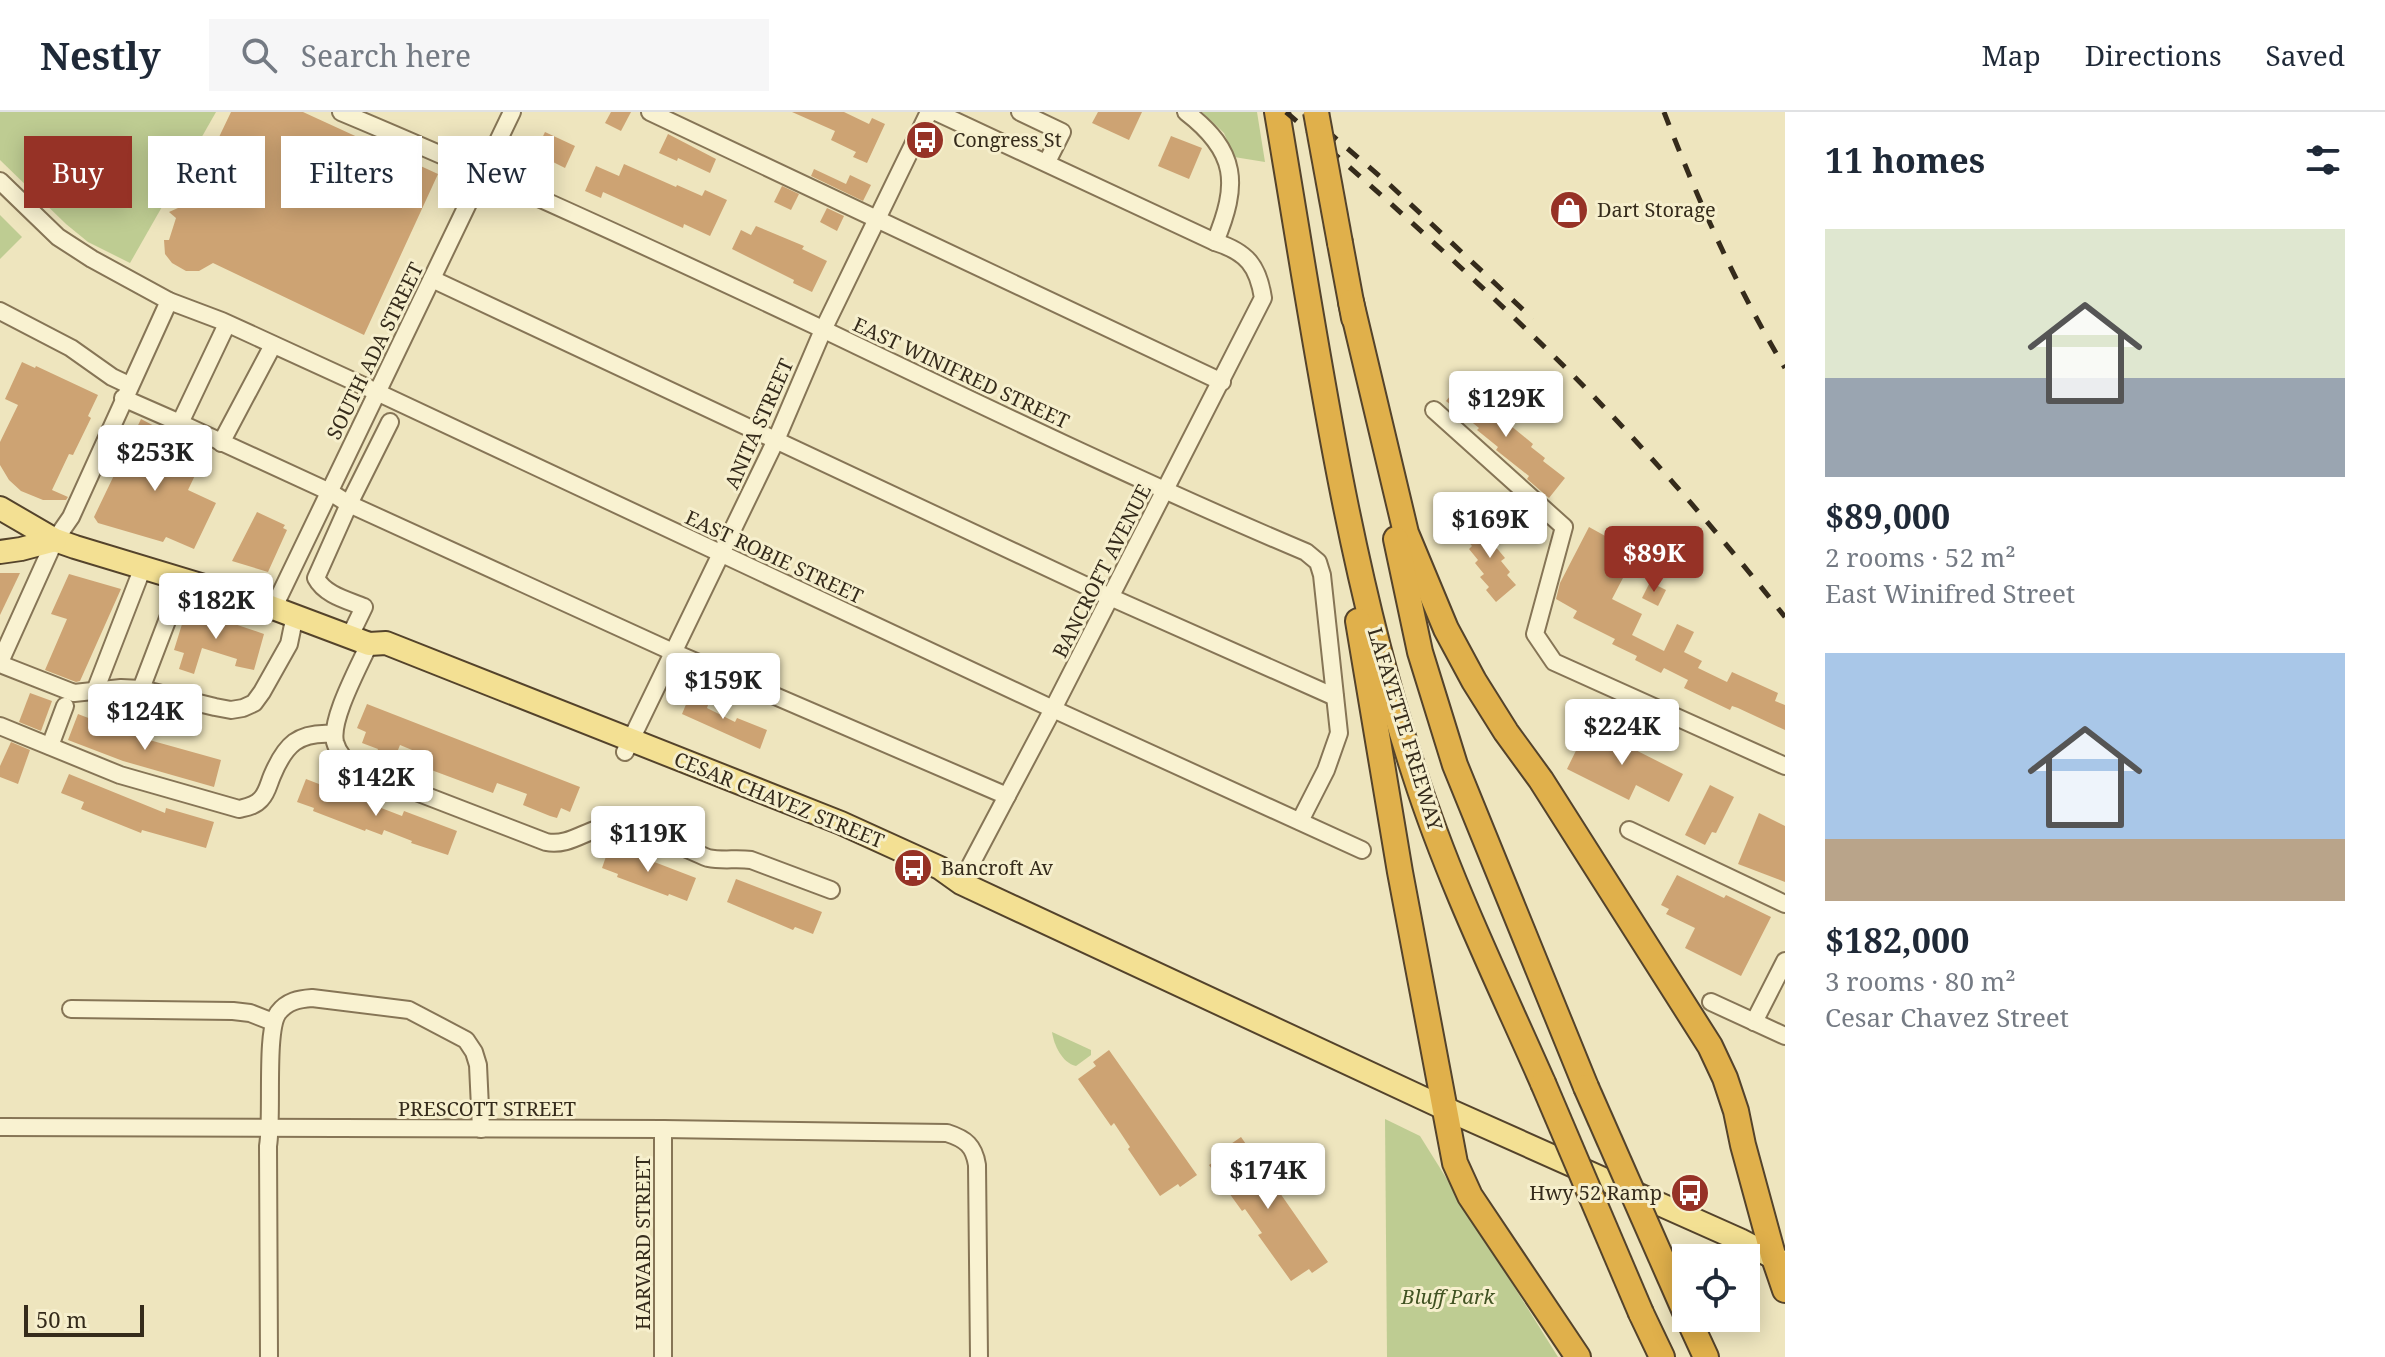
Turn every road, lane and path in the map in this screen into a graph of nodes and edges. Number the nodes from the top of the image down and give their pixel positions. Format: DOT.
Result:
graph roads {
  1 [pos="341,112"];
  2 [pos="512,112"];
  3 [pos="650,112"];
  4 [pos="1020,112"];
  5 [pos="1186,112"];
  6 [pos="1277,112"];
  7 [pos="1316,112"];
  8 [pos="938,113"];
  9 [pos="501,136"];
  10 [pos="438,153"];
  11 [pos="1047,162"];
  12 [pos="0,181"];
  13 [pos="554,205"];
  14 [pos="467,208"];
  15 [pos="878,219"];
  16 [pos="1215,242"];
  17 [pos="432,279"];
  18 [pos="169,301"];
  19 [pos="1351,302"];
  20 [pos="0,311"];
  21 [pos="227,324"];
  22 [pos="823,330"];
  23 [pos="273,345"];
  24 [pos="1222,382"];
  25 [pos="126,392"];
  26 [pos="376,392"];
  27 [pos="1434,410"];
  28 [pos="390,422"];
  29 [pos="180,423"];
  30 [pos="776,440"];
  31 [pos="221,443"];
  32 [pos="1339,479"];
  33 [pos="330,492"];
  34 [pos="1165,492"];
  35 [pos="349,504"];
  36 [pos="0,508"];
  37 [pos="55,540"];
  38 [pos="0,552"];
  39 [pos="722,555"];
  40 [pos="143,567"];
  41 [pos="293,569"];
  42 [pos="316,578"];
  43 [pos="183,579"];
  44 [pos="1110,597"];
  45 [pos="285,611"];
  46 [pos="359,641"];
  47 [pos="673,652"];
  48 [pos="0,663"];
  49 [pos="141,689"];
  50 [pos="95,691"];
  51 [pos="1335,697"];
  52 [pos="65,706"];
  53 [pos="1053,709"];
  54 [pos="0,726"];
  55 [pos="334,734"];
  56 [pos="50,746"];
  57 [pos="628,746"];
  58 [pos="1785,766"];
  59 [pos="1007,796"];
  60 [pos="1300,821"];
  61 [pos="1629,830"];
  62 [pos="1362,850"];
  63 [pos="961,883"];
  64 [pos="831,890"];
  65 [pos="1785,904"];
  66 [pos="1785,961"];
  67 [pos="1711,1002"];
  68 [pos="71,1009"];
  69 [pos="273,1022"];
  70 [pos="1754,1022"];
  71 [pos="1785,1036"];
  72 [pos="1444,1108"];
  73 [pos="0,1127"];
  74 [pos="271,1127"];
  75 [pos="481,1129"];
  76 [pos="663,1129"];
  77 [pos="1779,1259"];
  78 [pos="1672,1283"];
  79 [pos="1785,1290"];
  80 [pos="1694,1332"];
  81 [pos="269,1357"];
  82 [pos="663,1357"];
  83 [pos="979,1357"];
  84 [pos="1578,1357"];
  85 [pos="1662,1357"];
  86 [pos="1706,1357"];
  1 -- 10 [label="street, EAST WINIFRED STREET"];
  2 -- 9 [label="street, SOUTH ADA STREET"];
  3 -- 15 [label="street"];
  4 -- 11 [label="street"];
  5 -- 16 [label="street"];
  6 -- 32 [label="highway, LAFAYETTE FREEWAY"];
  7 -- 19 [label="highway, LAFAYETTE FREEWAY, bridge"];
  8 -- 11 [label="street"];
  8 -- 15 [label="street, ANITA STREET"];
  11 -- 16 [label="street"];
  12 -- 18 [label="street, EAST ROBIE STREET"];
  13 -- 22 [label="street, EAST WINIFRED STREET"];
  14 -- 17 [label="street, SOUTH ADA STREET"];
  15 -- 22 [label="street, ANITA STREET"];
  15 -- 24 [label="street"];
  16 -- 24 [label="street, BANCROFT AVENUE"];
  17 -- 26 [label="street, SOUTH ADA STREET"];
  17 -- 30 [label="street"];
  18 -- 21 [label="street, EAST ROBIE STREET"];
  18 -- 25 [label="street"];
  19 -- 77 [label="highway"];
  19 -- 78 [label="highway, LAFAYETTE FREEWAY, bridge"];
  20 -- 25 [label="street"];
  21 -- 23 [label="street, EAST ROBIE STREET"];
  21 -- 29 [label="street"];
  22 -- 30 [label="street, ANITA STREET"];
  22 -- 34 [label="street, EAST WINIFRED STREET"];
  23 -- 26 [label="street, EAST ROBIE STREET"];
  23 -- 31 [label="street"];
  24 -- 34 [label="street, BANCROFT AVENUE"];
  25 -- 29 [label="street"];
  25 -- 37 [label="street"];
  26 -- 33 [label="street, SOUTH ADA STREET"];
  26 -- 39 [label="street, EAST ROBIE STREET"];
  27 -- 58 [label="street"];
  28 -- 35 [label="street"];
  29 -- 31 [label="street"];
  30 -- 39 [label="street, ANITA STREET"];
  30 -- 44 [label="street"];
  31 -- 33 [label="street"];
  32 -- 72 [label="highway"];
  32 -- 85 [label="highway, LAFAYETTE FREEWAY, bridge"];
  33 -- 35 [label="street"];
  33 -- 41 [label="street, SOUTH ADA STREET"];
  34 -- 44 [label="street, BANCROFT AVENUE"];
  34 -- 51 [label="street, EAST WINIFRED STREET"];
  35 -- 42 [label="street"];
  35 -- 47 [label="street"];
  36 -- 37 [label="main road, CESAR CHAVEZ STREET"];
  37 -- 38 [label="main road"];
  37 -- 40 [label="main road, CESAR CHAVEZ STREET"];
  37 -- 48 [label="street"];
  39 -- 47 [label="street, ANITA STREET"];
  39 -- 53 [label="street, EAST ROBIE STREET"];
  40 -- 43 [label="main road, CESAR CHAVEZ STREET"];
  40 -- 50 [label="street"];
  41 -- 42 [label="street"];
  41 -- 45 [label="street, SOUTH ADA STREET"];
  42 -- 46 [label="street"];
  43 -- 45 [label="main road, CESAR CHAVEZ STREET"];
  43 -- 49 [label="street"];
  44 -- 51 [label="street"];
  44 -- 53 [label="street, BANCROFT AVENUE"];
  45 -- 46 [label="main road, CESAR CHAVEZ STREET"];
  45 -- 49 [label="street, SOUTH ADA STREET"];
  46 -- 55 [label="street"];
  46 -- 57 [label="main road, CESAR CHAVEZ STREET"];
  47 -- 57 [label="street, ANITA STREET"];
  47 -- 59 [label="street"];
  48 -- 50 [label="street, SOUTH ADA STREET"];
  49 -- 50 [label="street, SOUTH ADA STREET"];
  51 -- 60 [label="street, EAST WINIFRED STREET"];
  52 -- 56 [label="street"];
  53 -- 59 [label="street, BANCROFT AVENUE"];
  53 -- 60 [label="street, EAST ROBIE STREET"];
  54 -- 56 [label="street"];
  55 -- 56 [label="street"];
  55 -- 64 [label="street"];
  57 -- 63 [label="main road, CESAR CHAVEZ STREET"];
  59 -- 63 [label="street, BANCROFT AVENUE"];
  60 -- 62 [label="street, EAST ROBIE STREET"];
  61 -- 65 [label="street"];
  63 -- 72 [label="main road, CESAR CHAVEZ STREET"];
  66 -- 70 [label="street"];
  67 -- 70 [label="street"];
  68 -- 69 [label="street"];
  69 -- 74 [label="street"];
  69 -- 75 [label="street"];
  70 -- 71 [label="street"];
  72 -- 77 [label="main road, CESAR CHAVEZ STREET"];
  72 -- 84 [label="highway"];
  73 -- 74 [label="street, PRESCOTT STREET"];
  74 -- 75 [label="street, PRESCOTT STREET"];
  74 -- 81 [label="street"];
  75 -- 76 [label="street, PRESCOTT STREET"];
  76 -- 82 [label="street, HARVARD STREET"];
  76 -- 83 [label="street, PRESCOTT STREET"];
  77 -- 79 [label="highway"];
  80 -- 86 [label="highway, LAFAYETTE FREEWAY"];
}
